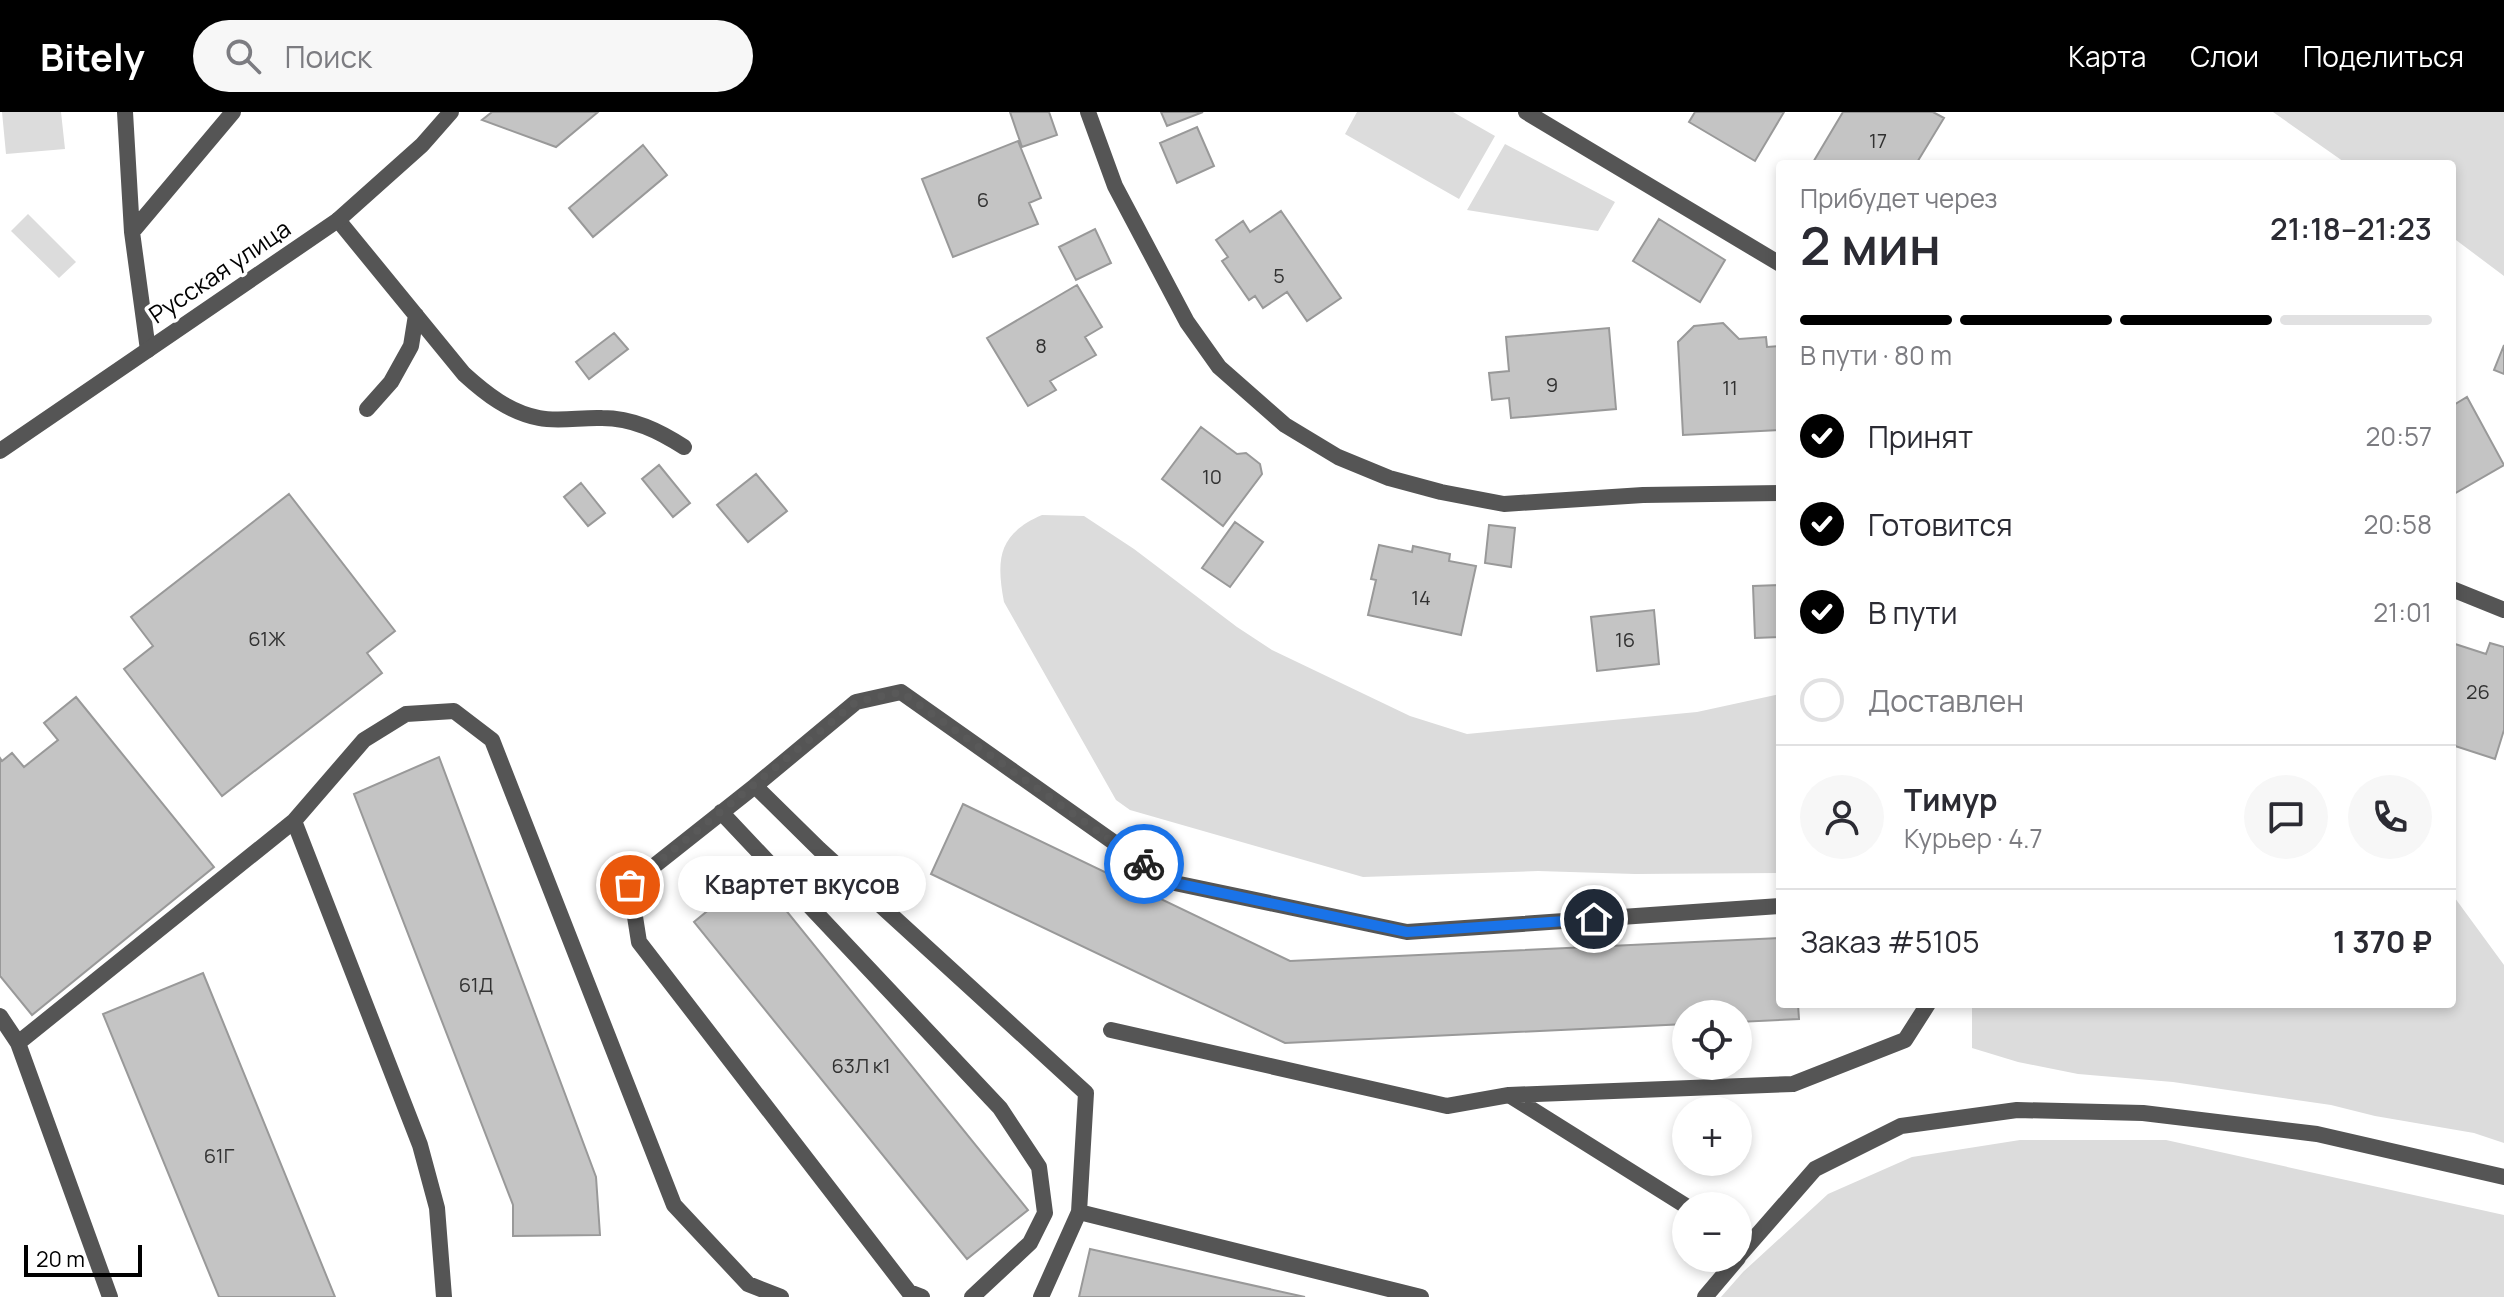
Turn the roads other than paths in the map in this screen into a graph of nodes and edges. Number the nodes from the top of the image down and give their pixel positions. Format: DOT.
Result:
graph roads {
  1 [pos="125,112"];
  2 [pos="233,112"];
  3 [pos="451,112"];
  4 [pos="1088,112"];
  5 [pos="1526,112"];
  6 [pos="338,220"];
  7 [pos="132,232"];
  8 [pos="1776,262"];
  9 [pos="416,315"];
  10 [pos="148,350"];
  11 [pos="367,409"];
  12 [pos="684,447"];
  13 [pos="0,451"];
  14 [pos="1776,493"];
  15 [pos="2456,591"];
  16 [pos="2504,610"];
  17 [pos="755,786"];
  18 [pos="721,812"];
  19 [pos="294,821"];
  20 [pos="1776,906"];
  21 [pos="1925,1008"];
  22 [pos="0,1016"];
  23 [pos="1111,1030"];
  24 [pos="18,1043"];
  25 [pos="1509,1095"];
  26 [pos="2504,1177"];
  27 [pos="1672,1197"];
  28 [pos="1079,1212"];
  29 [pos="1752,1237"];
  30 [pos="1724,1272"];
  31 [pos="912,1295"];
  32 [pos="110,1297"];
  33 [pos="444,1297"];
  34 [pos="781,1297"];
  35 [pos="972,1297"];
  36 [pos="1041,1297"];
  37 [pos="1421,1297"];
  38 [pos="1705,1297"];
  1 -- 7 [label="street"];
  2 -- 7 [label="street"];
  3 -- 6 [label="street, Русская улица"];
  4 -- 14 [label="street"];
  5 -- 8 [label="street"];
  6 -- 9 [label="street"];
  6 -- 10 [label="street, Русская улица"];
  7 -- 10 [label="street"];
  9 -- 11 [label="street"];
  9 -- 12 [label="street"];
  10 -- 13 [label="street, Русская улица"];
  15 -- 16 [label="street"];
  17 -- 18 [label="street"];
  17 -- 20 [label="street"];
  17 -- 28 [label="street"];
  18 -- 31 [label="street"];
  18 -- 35 [label="street"];
  19 -- 24 [label="street"];
  19 -- 33 [label="street"];
  19 -- 34 [label="street"];
  21 -- 25 [label="street"];
  22 -- 24 [label="street"];
  23 -- 25 [label="street"];
  24 -- 32 [label="street"];
  25 -- 27 [label="street"];
  26 -- 29 [label="street"];
  28 -- 36 [label="street"];
  28 -- 37 [label="street"];
  30 -- 38 [label="street"];
}
